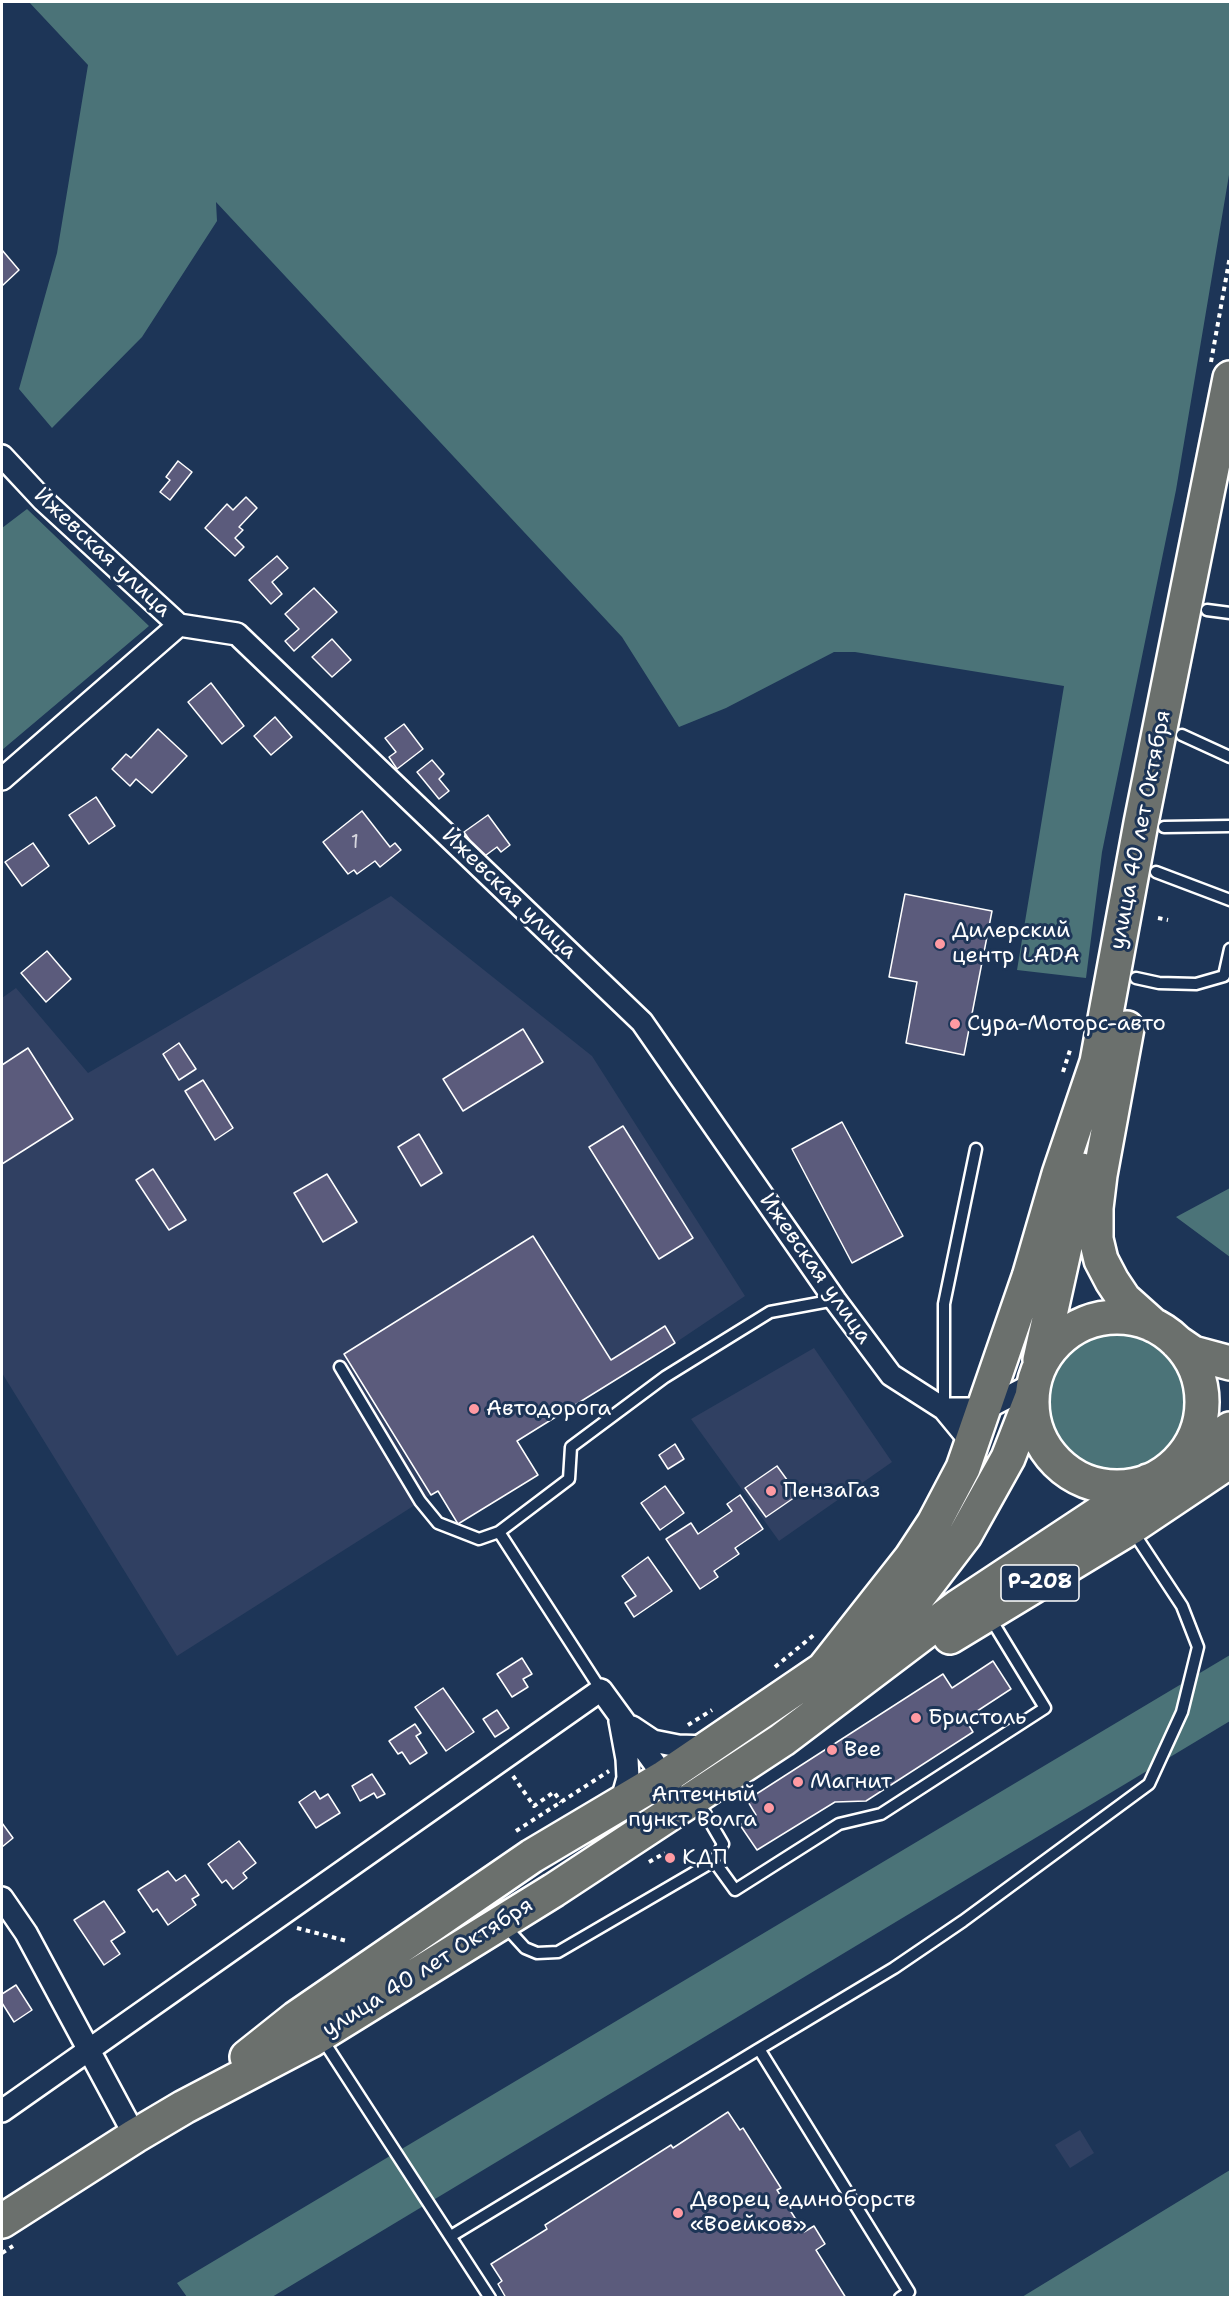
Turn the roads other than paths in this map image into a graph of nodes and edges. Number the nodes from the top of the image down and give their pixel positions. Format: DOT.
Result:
graph roads {
  1 [pos="1230,378"];
  2 [pos="2,456"];
  3 [pos="1230,495"];
  4 [pos="1219,611"];
  5 [pos="179,625"];
  6 [pos="1182,735"];
  7 [pos="1230,757"];
  8 [pos="2,779"];
  9 [pos="1230,826"];
  10 [pos="1164,827"];
  11 [pos="1156,873"];
  12 [pos="1230,900"];
  13 [pos="1230,949"];
  14 [pos="1136,978"];
  15 [pos="1097,1062"];
  16 [pos="976,1149"];
  17 [pos="835,1300"];
  18 [pos="1165,1334"];
  19 [pos="1230,1363"];
  20 [pos="340,1367"];
  21 [pos="1034,1384"];
  22 [pos="944,1409"];
  23 [pos="985,1409"];
  24 [pos="1230,1429"];
  25 [pos="972,1443"];
  26 [pos="1230,1461"];
  27 [pos="1161,1473"];
  28 [pos="1130,1528"];
  29 [pos="499,1532"];
  30 [pos="988,1614"];
  31 [pos="832,1683"];
  32 [pos="601,1690"];
  33 [pos="620,1718"];
  34 [pos="710,1748"];
  35 [pos="665,1777"];
  36 [pos="690,1800"];
  37 [pos="621,1803"];
  38 [pos="714,1860"];
  39 [pos="2,1898"];
  40 [pos="502,1922"];
  41 [pos="319,2035"];
  42 [pos="90,2049"];
  43 [pos="759,2049"];
  44 [pos="184,2107"];
  45 [pos="2,2112"];
  46 [pos="135,2136"];
  47 [pos="2,2221"];
  48 [pos="451,2236"];
  49 [pos="490,2298"];
  50 [pos="900,2298"];
  1 -- 15 [label="main road, улица 40 лет Октября"];
  2 -- 5 [label="street, Ижевская улица"];
  3 -- 4 [label="main road, улица 40 лет Октября"];
  4 -- 6 [label="main road, улица 40 лет Октября"];
  5 -- 8 [label="street"];
  5 -- 17 [label="street, Ижевская улица"];
  6 -- 7 [label="lane"];
  6 -- 10 [label="main road, улица 40 лет Октября"];
  9 -- 10 [label="lane"];
  10 -- 11 [label="main road, улица 40 лет Октября"];
  11 -- 12 [label="lane"];
  11 -- 14 [label="main road, улица 40 лет Октября"];
  13 -- 14 [label="lane"];
  14 -- 18 [label="main road, улица 40 лет Октября"];
  15 -- 21 [label="main road"];
  15 -- 23 [label="main road, улица 40 лет Октября"];
  16 -- 22 [label="lane"];
  17 -- 22 [label="street, Ижевская улица"];
  17 -- 29 [label="lane"];
  18 -- 19 [label="main road, улица 40 лет Октября"];
  18 -- 21 [label="main road, улица 40 лет Октября"];
  18 -- 27 [label="main road, улица 40 лет Октября"];
  20 -- 29 [label="lane"];
  21 -- 23 [label="street"];
  21 -- 27 [label="main road, улица 40 лет Октября"];
  21 -- 31 [label="main road, улица 40 лет Октября"];
  22 -- 23 [label="street"];
  22 -- 25 [label="street, Ижевская улица"];
  23 -- 25 [label="main road, улица 40 лет Октября"];
  24 -- 27 [label="main road, улица 40 лет Октября"];
  25 -- 31 [label="main road, улица 40 лет Октября"];
  26 -- 28 [label="main road, улица 40 лет Октября / Р-208"];
  27 -- 31 [label="main road, улица 40 лет Октября"];
  28 -- 30 [label="main road, улица 40 лет Октября / Р-208"];
  28 -- 43 [label="lane"];
  29 -- 32 [label="lane"];
  30 -- 31 [label="main road, улица 40 лет Октября / Р-208"];
  30 -- 38 [label="lane"];
  31 -- 34 [label="main road, улица 40 лет Октября"];
  31 -- 36 [label="main road, улица 40 лет Октября"];
  32 -- 33 [label="street"];
  32 -- 42 [label="street"];
  33 -- 34 [label="street"];
  33 -- 35 [label="street"];
  33 -- 37 [label="street"];
  34 -- 35 [label="main road, улица 40 лет Октября"];
  35 -- 36 [label="street"];
  35 -- 37 [label="main road, улица 40 лет Октября"];
  36 -- 38 [label="lane"];
  36 -- 40 [label="main road, улица 40 лет Октября"];
  37 -- 44 [label="main road, улица 40 лет Октября"];
  38 -- 40 [label="lane"];
  39 -- 42 [label="street"];
  40 -- 41 [label="main road, улица 40 лет Октября"];
  41 -- 44 [label="main road, улица 40 лет Октября"];
  41 -- 48 [label="lane"];
  42 -- 45 [label="street"];
  42 -- 46 [label="street"];
  43 -- 48 [label="lane"];
  43 -- 50 [label="lane"];
  44 -- 46 [label="main road, улица 40 лет Октября"];
  46 -- 47 [label="main road, улица 40 лет Октября"];
  48 -- 49 [label="lane"];
}
